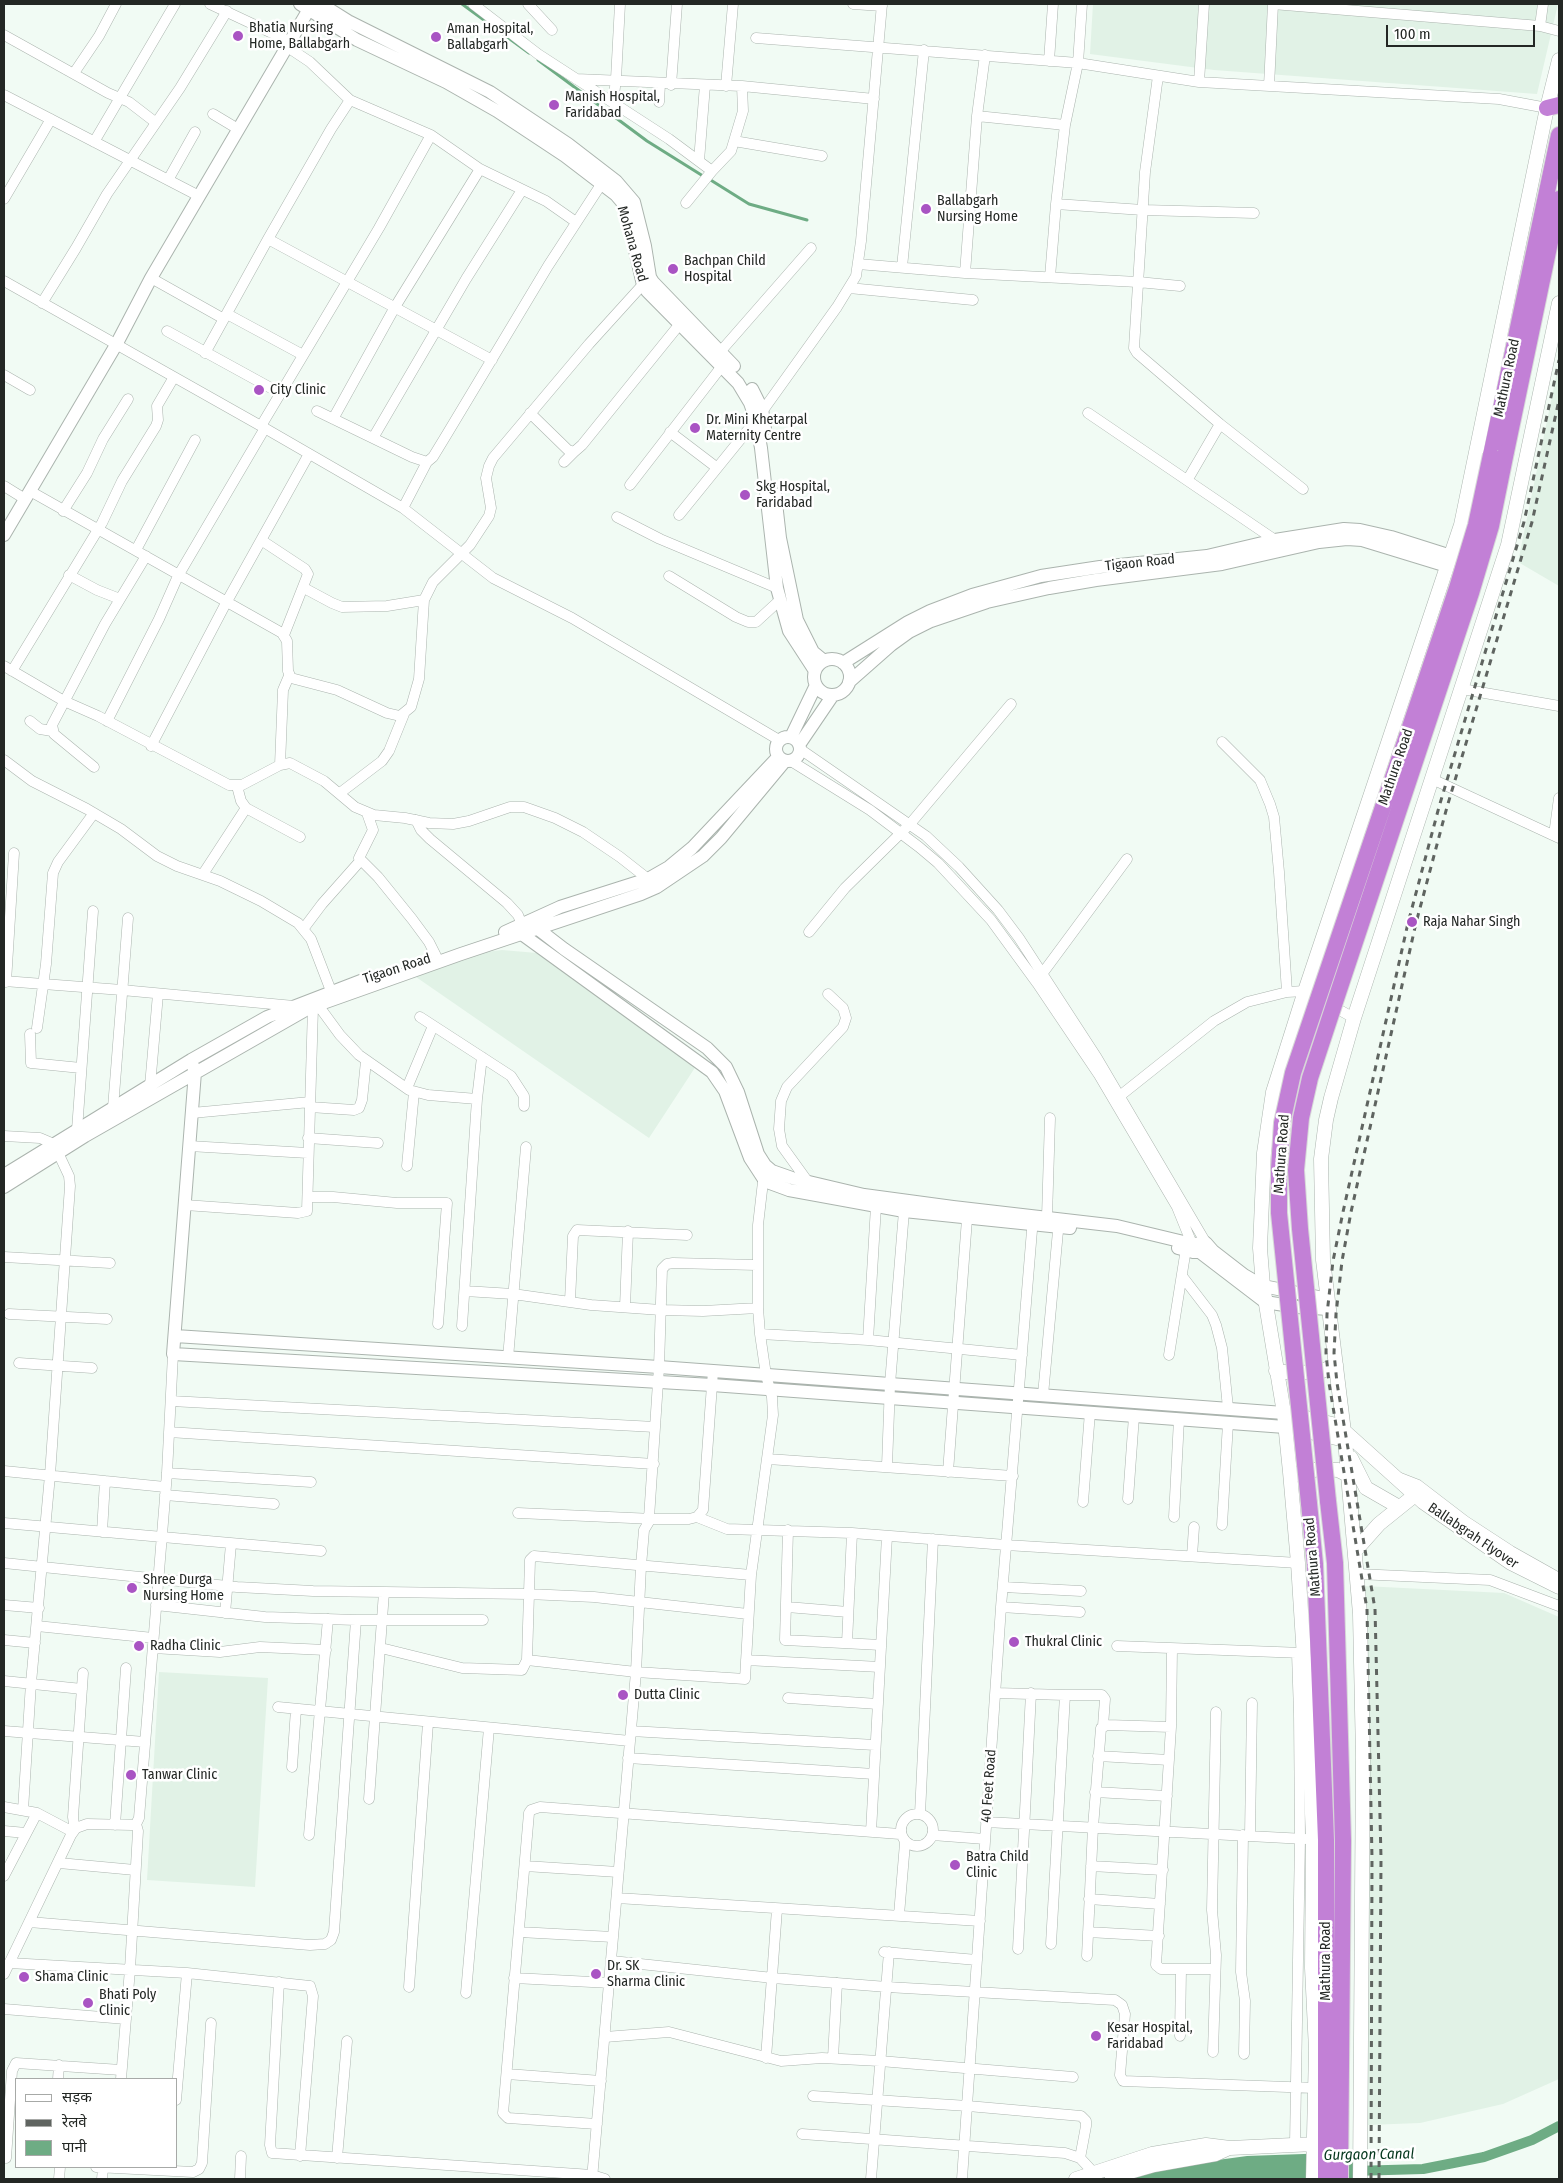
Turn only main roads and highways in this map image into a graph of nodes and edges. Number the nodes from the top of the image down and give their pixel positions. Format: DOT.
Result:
graph roads {
  1 [pos="1559,60"];
  2 [pos="1553,106"];
  3 [pos="1559,135"];
  4 [pos="1559,199"];
  5 [pos="1559,303"];
  6 [pos="1498,454"];
  7 [pos="1336,1365"];
  8 [pos="1276,1371"];
  9 [pos="1284,1420"];
  10 [pos="1348,1437"];
  11 [pos="1348,1474"];
  12 [pos="1291,1479"];
  13 [pos="1419,1498"];
  14 [pos="1398,1507"];
  15 [pos="1355,1551"];
  16 [pos="1559,1587"];
  17 [pos="1323,2148"];
  18 [pos="1099,2176"];
  19 [pos="1076,2179"];
  20 [pos="1313,2179"];
  21 [pos="1326,2179"];
  22 [pos="1340,2179"];
  23 [pos="1360,2179"];
  1 -- 2 [label="main road"];
  2 -- 8 [label="main road"];
  3 -- 6 [label="highway, Mathura Road"];
  4 -- 6 [label="highway, Mathura Road"];
  5 -- 7 [label="main road"];
  6 -- 17 [label="highway, Mathura Road, bridge"];
  6 -- 17 [label="highway, Mathura Road, bridge"];
  7 -- 8 [label="main road"];
  7 -- 10 [label="main road"];
  8 -- 9 [label="main road"];
  9 -- 10 [label="main road"];
  9 -- 12 [label="main road"];
  10 -- 11 [label="main road"];
  10 -- 13 [label="main road, Ballabgrah Flyover"];
  10 -- 14 [label="main road"];
  11 -- 12 [label="main road"];
  11 -- 15 [label="main road"];
  12 -- 17 [label="main road"];
  13 -- 14 [label="main road"];
  13 -- 16 [label="main road, Ballabgrah Flyover"];
  14 -- 15 [label="main road"];
  15 -- 23 [label="main road"];
  17 -- 18 [label="main road"];
  17 -- 20 [label="main road"];
  17 -- 21 [label="highway, Mathura Road"];
  17 -- 22 [label="highway, Mathura Road"];
  18 -- 19 [label="main road"];
}
